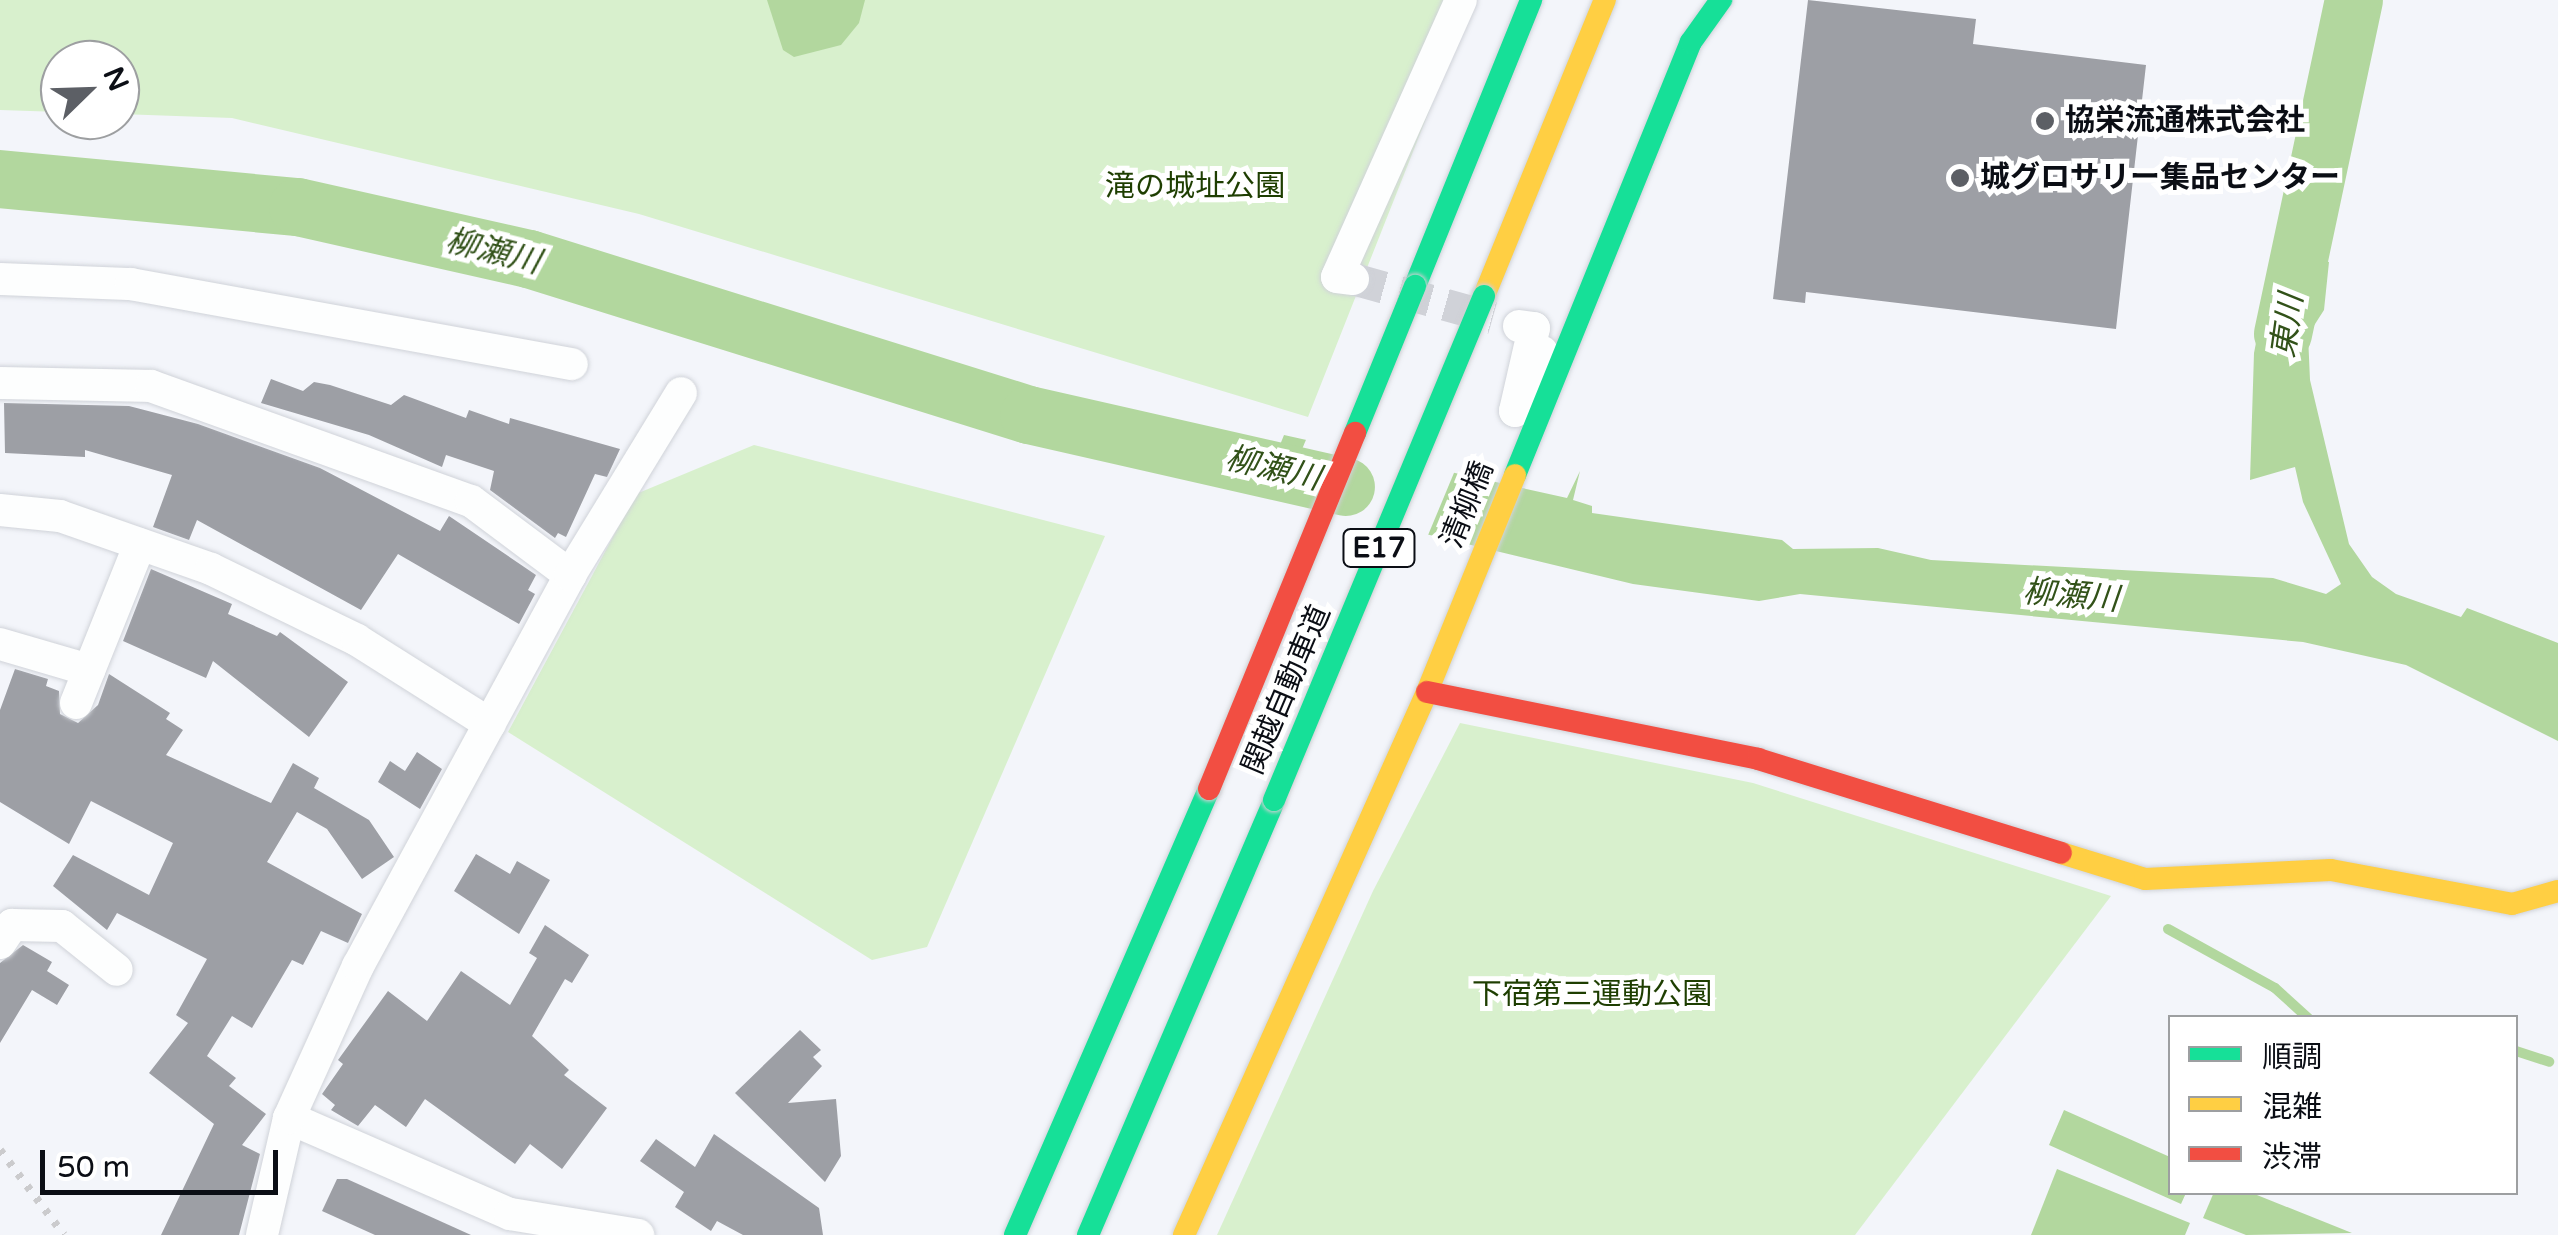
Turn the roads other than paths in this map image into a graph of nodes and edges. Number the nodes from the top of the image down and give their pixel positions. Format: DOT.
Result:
graph roads {
  1 [pos="1461,0"];
  2 [pos="1531,0"];
  3 [pos="1605,0"];
  4 [pos="1721,0"];
  5 [pos="0,279"];
  6 [pos="1353,280"];
  7 [pos="1519,326"];
  8 [pos="1577,339"];
  9 [pos="572,364"];
  10 [pos="0,383"];
  11 [pos="681,392"];
  12 [pos="0,510"];
  13 [pos="140,544"];
  14 [pos="570,575"];
  15 [pos="0,644"];
  16 [pos="90,670"];
  17 [pos="1427,692"];
  18 [pos="76,704"];
  19 [pos="490,724"];
  20 [pos="2558,891"];
  21 [pos="0,944"];
  22 [pos="118,970"];
  23 [pos="289,1118"];
  24 [pos="262,1235"];
  25 [pos="638,1235"];
  26 [pos="1016,1235"];
  27 [pos="1088,1235"];
  28 [pos="1184,1235"];
  1 -- 6 [label="street"];
  2 -- 26 [label="main road, 関越自動車道 / E17, bridge"];
  3 -- 27 [label="main road, 関越自動車道 / E17, bridge"];
  4 -- 8 [label="main road, 清柳橋"];
  5 -- 9 [label="street"];
  7 -- 8 [label="street"];
  8 -- 17 [label="main road, 清柳橋"];
  10 -- 14 [label="street"];
  11 -- 14 [label="street"];
  12 -- 13 [label="street"];
  13 -- 16 [label="street"];
  13 -- 19 [label="street"];
  14 -- 19 [label="street"];
  15 -- 16 [label="street"];
  16 -- 18 [label="street"];
  17 -- 20 [label="main road"];
  17 -- 28 [label="main road, 清柳橋"];
  19 -- 23 [label="street"];
  21 -- 22 [label="street"];
  23 -- 24 [label="street"];
  23 -- 25 [label="street"];
}
